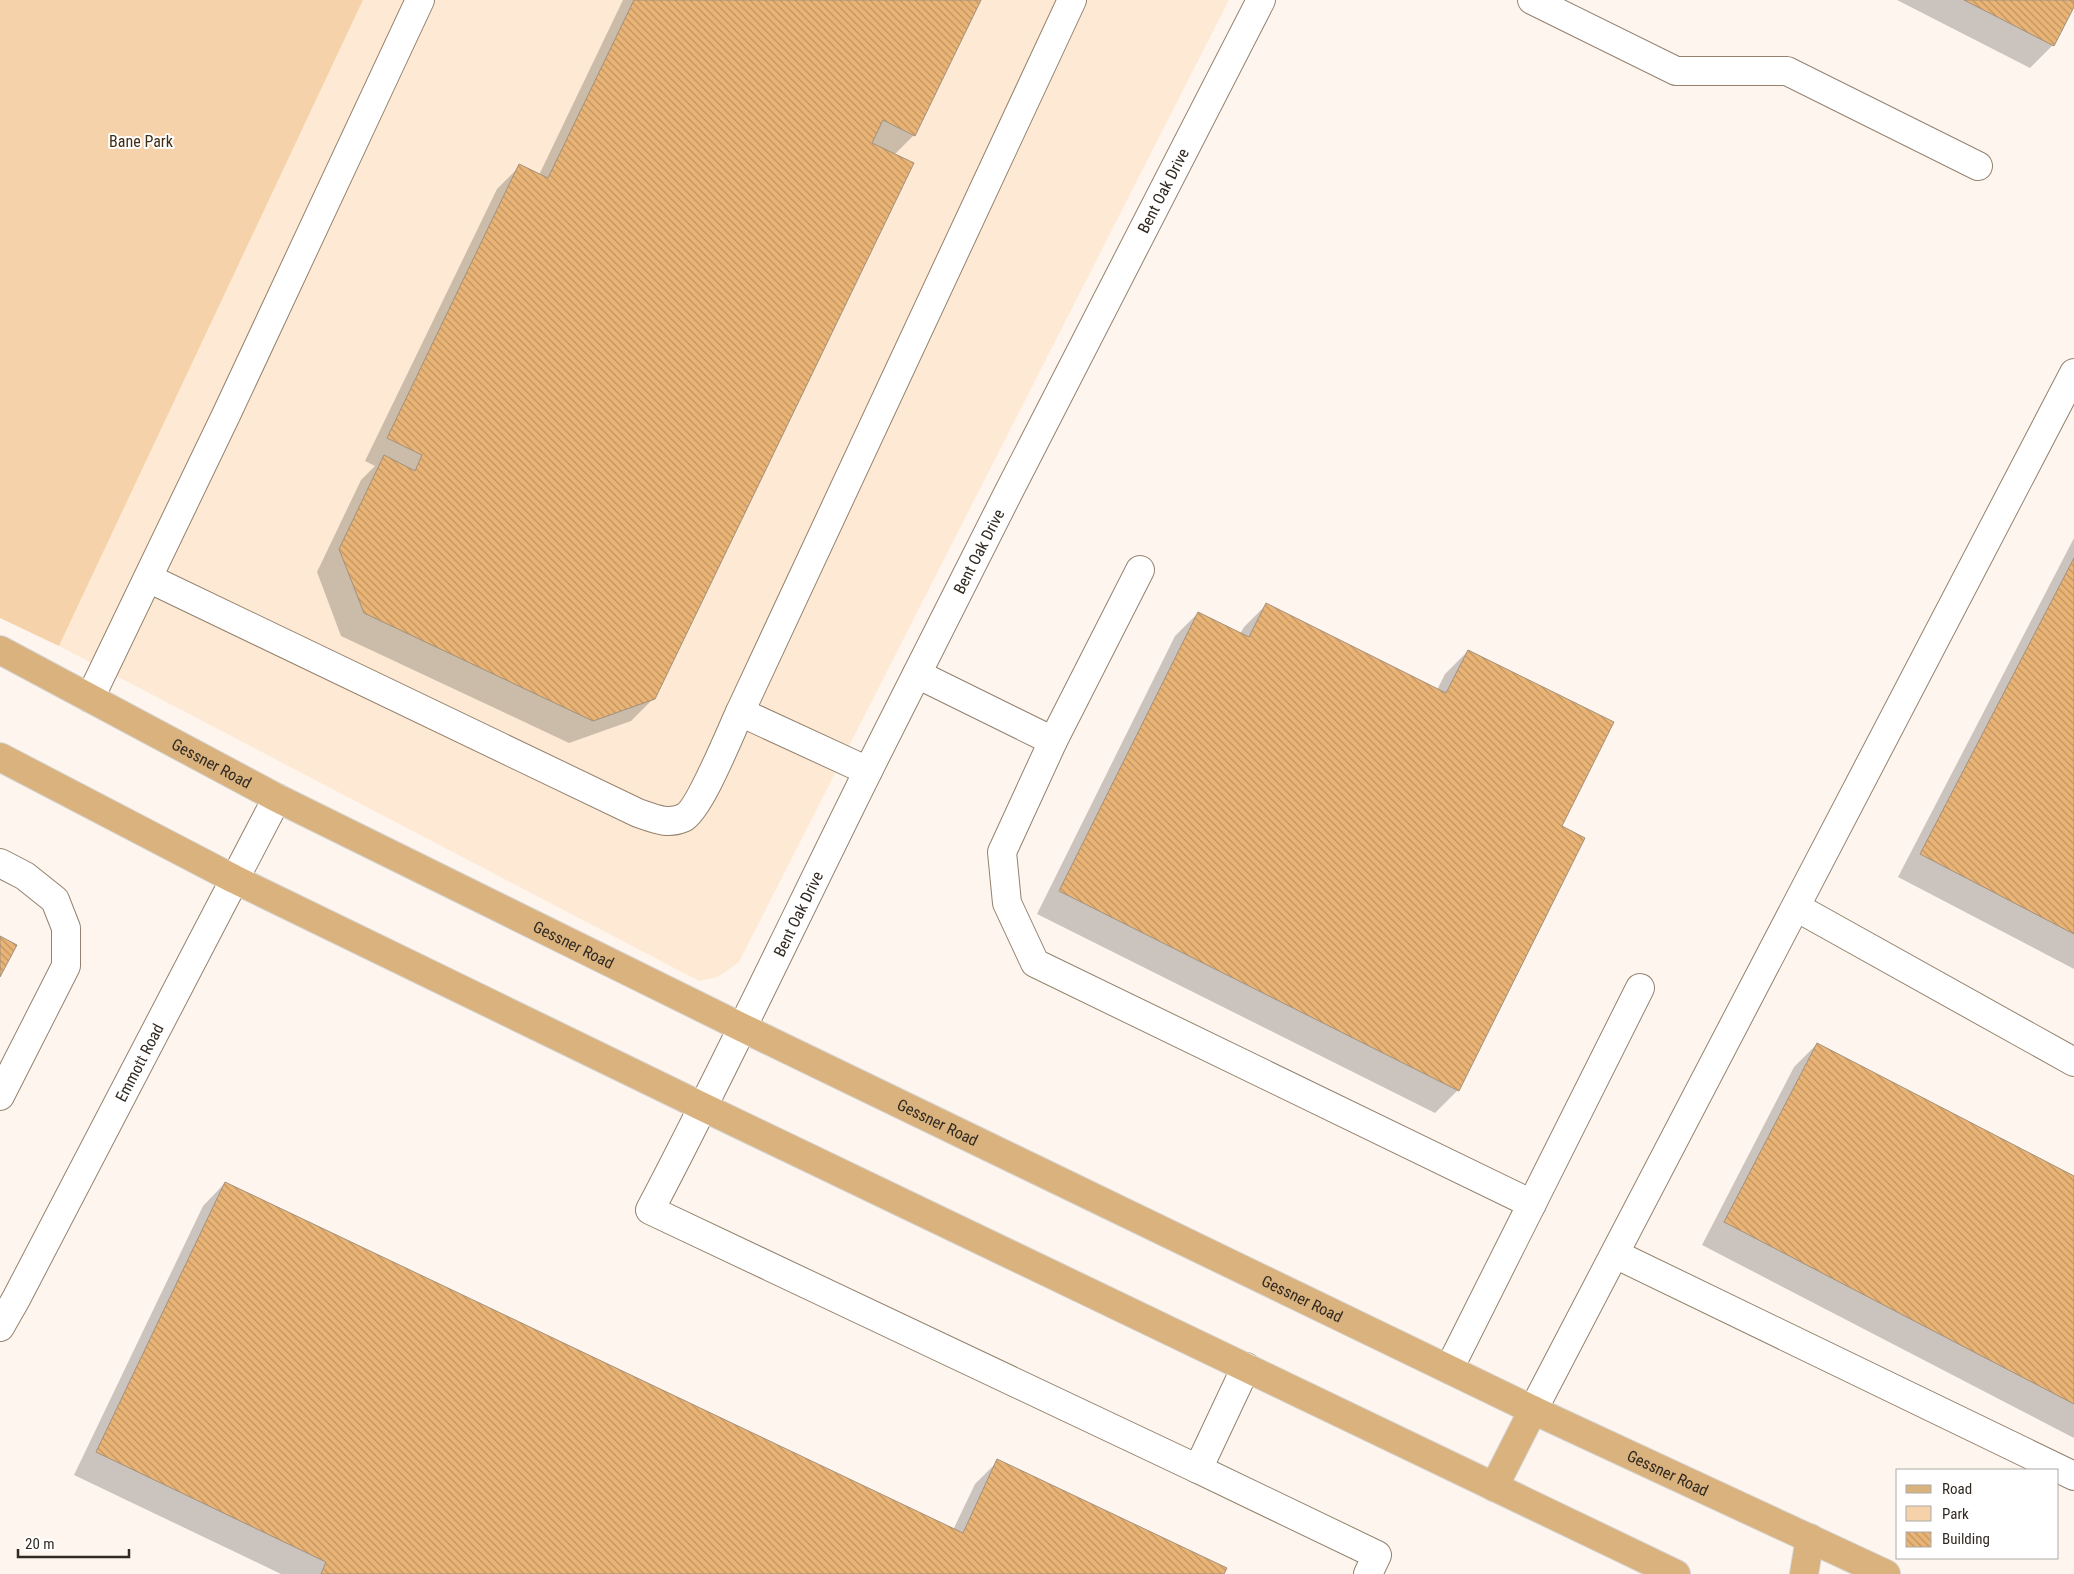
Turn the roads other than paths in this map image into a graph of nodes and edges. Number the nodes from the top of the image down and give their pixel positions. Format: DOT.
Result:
graph roads {
  1 [pos="420,0"];
  2 [pos="1072,0"];
  3 [pos="1261,0"];
  4 [pos="1532,0"];
  5 [pos="1978,166"];
  6 [pos="2074,373"];
  7 [pos="1140,570"];
  8 [pos="148,578"];
  9 [pos="0,650"];
  10 [pos="917,674"];
  11 [pos="90,698"];
  12 [pos="740,712"];
  13 [pos="1053,741"];
  14 [pos="0,756"];
  15 [pos="868,771"];
  16 [pos="277,798"];
  17 [pos="0,863"];
  18 [pos="234,879"];
  19 [pos="1796,907"];
  20 [pos="1640,988"];
  21 [pos="743,1028"];
  22 [pos="2074,1062"];
  23 [pos="0,1096"];
  24 [pos="703,1107"];
  25 [pos="1532,1204"];
  26 [pos="1615,1254"];
  27 [pos="0,1327"];
  28 [pos="1246,1367"];
  29 [pos="1449,1369"];
  30 [pos="1533,1410"];
  31 [pos="1198,1469"];
  32 [pos="2074,1476"];
  33 [pos="1494,1487"];
  34 [pos="1810,1538"];
  35 [pos="1368,1574"];
  36 [pos="1676,1574"];
  37 [pos="1804,1574"];
  38 [pos="1886,1574"];
  1 -- 8 [label="street"];
  2 -- 12 [label="street"];
  3 -- 10 [label="street, Bent Oak Drive"];
  4 -- 5 [label="street"];
  6 -- 19 [label="street"];
  7 -- 13 [label="street"];
  8 -- 11 [label="street"];
  8 -- 12 [label="street"];
  9 -- 11 [label="main road, Gessner Road"];
  10 -- 13 [label="street"];
  10 -- 15 [label="street, Bent Oak Drive"];
  11 -- 16 [label="main road, Gessner Road"];
  12 -- 15 [label="street"];
  13 -- 25 [label="street"];
  14 -- 18 [label="main road"];
  15 -- 21 [label="street, Bent Oak Drive"];
  16 -- 18 [label="street, Emmott Road"];
  16 -- 21 [label="main road, Gessner Road"];
  17 -- 23 [label="street"];
  18 -- 24 [label="main road"];
  18 -- 27 [label="street, Emmott Road"];
  19 -- 22 [label="street"];
  19 -- 26 [label="street"];
  20 -- 25 [label="street"];
  21 -- 24 [label="street, Bent Oak Drive"];
  21 -- 29 [label="main road, Gessner Road"];
  24 -- 28 [label="main road"];
  24 -- 31 [label="street, Bent Oak Drive"];
  25 -- 29 [label="street"];
  26 -- 30 [label="street"];
  26 -- 32 [label="street"];
  28 -- 31 [label="street"];
  28 -- 33 [label="main road"];
  29 -- 30 [label="main road, Gessner Road"];
  30 -- 33 [label="main road"];
  30 -- 34 [label="main road, Gessner Road"];
  31 -- 35 [label="street"];
  33 -- 36 [label="main road"];
  34 -- 37 [label="main road"];
  34 -- 38 [label="main road, Gessner Road"];
}
